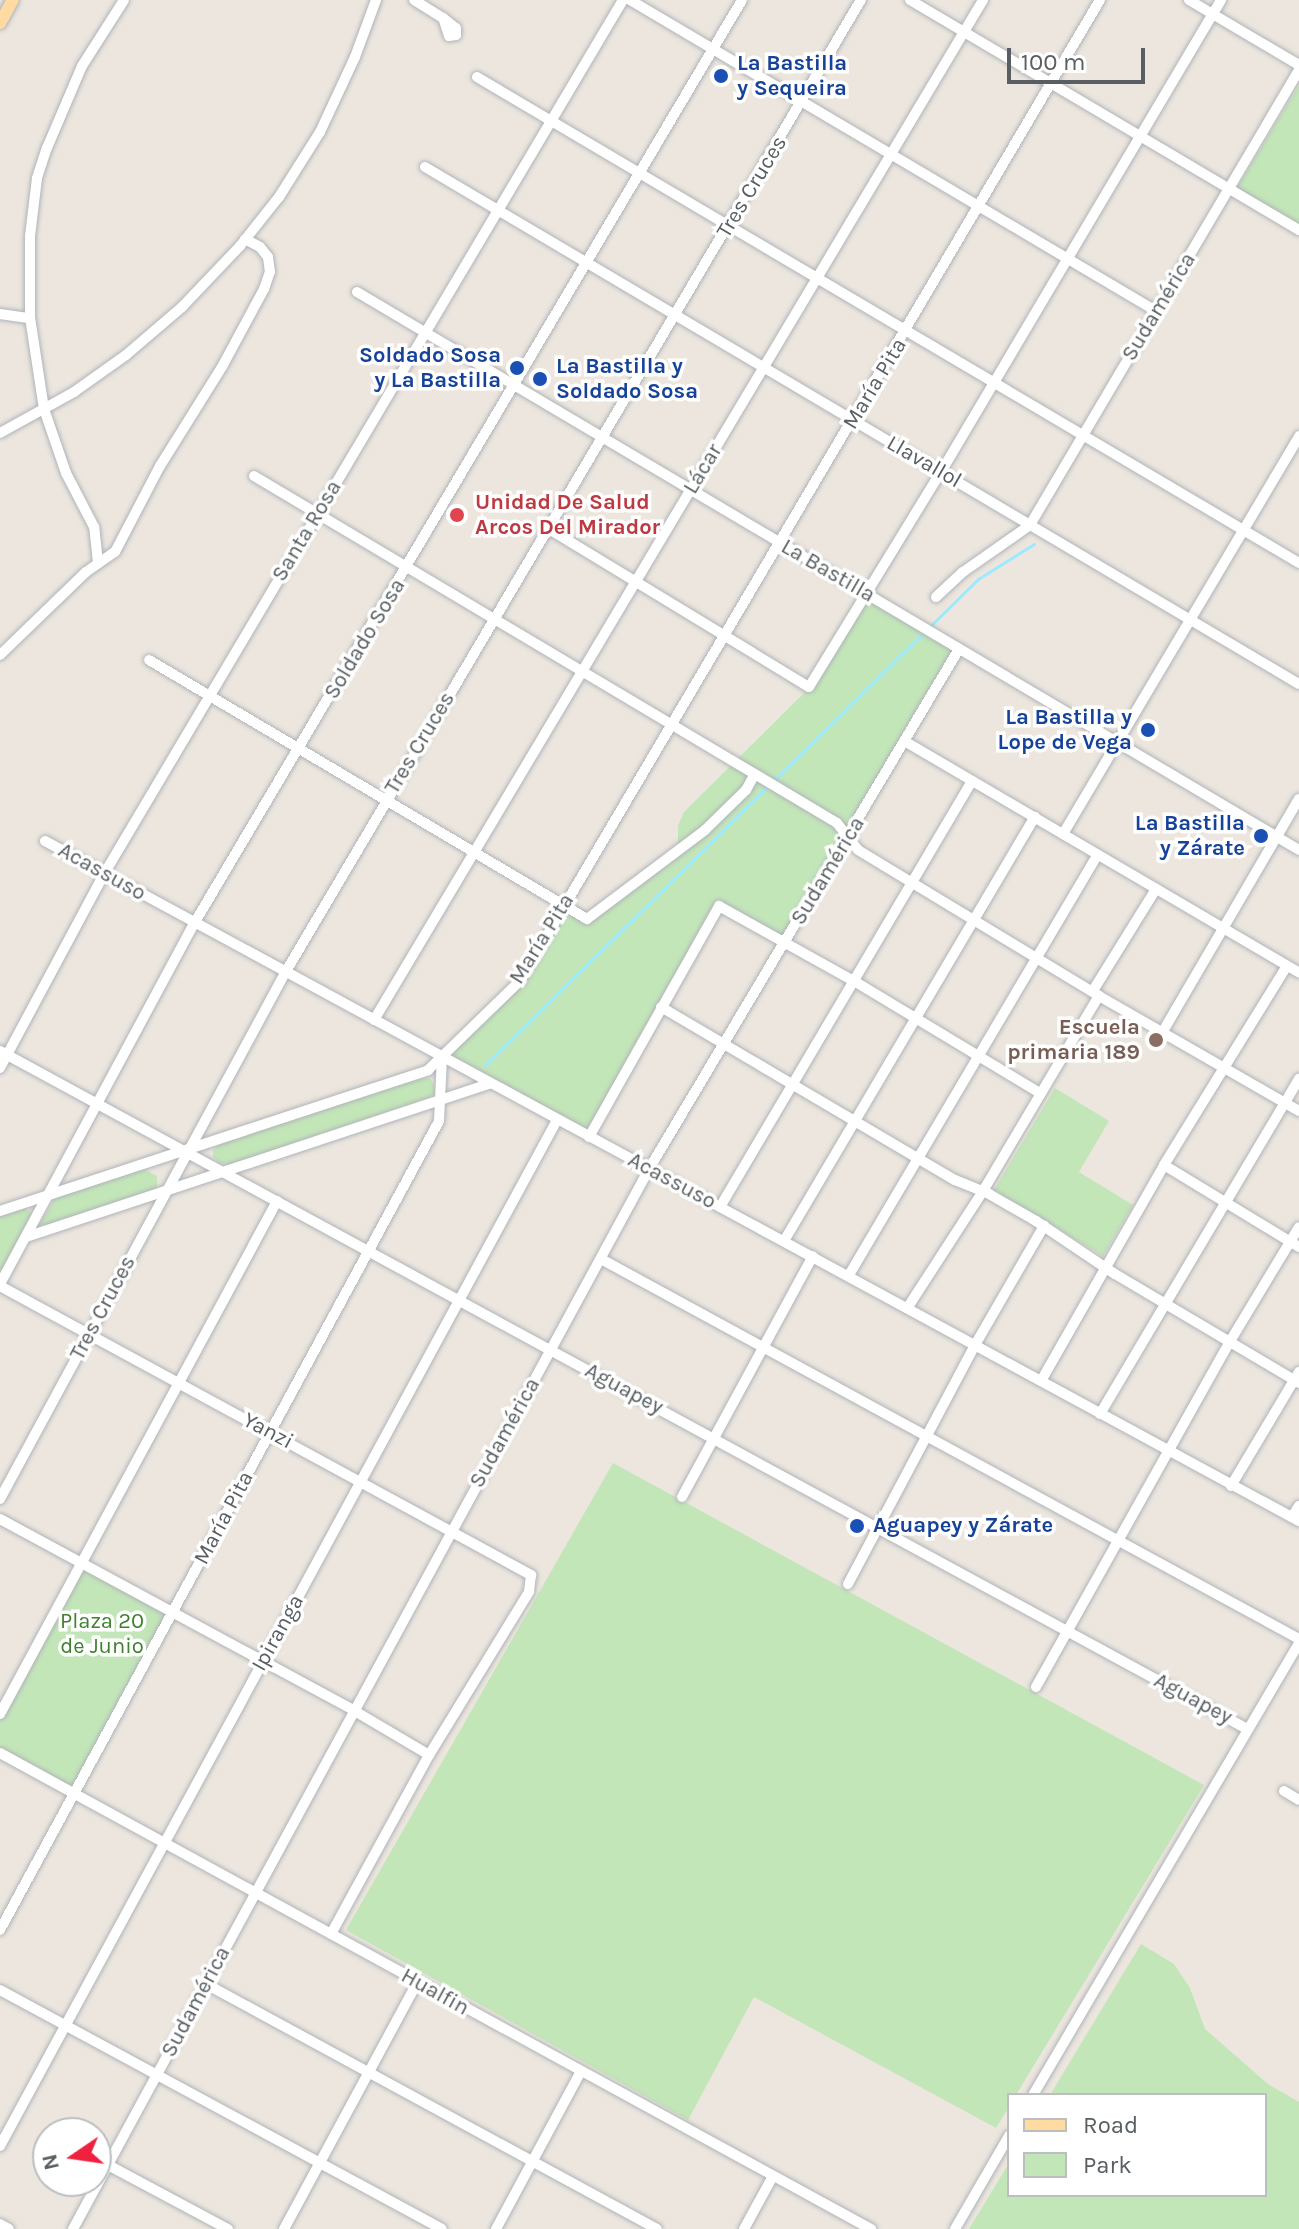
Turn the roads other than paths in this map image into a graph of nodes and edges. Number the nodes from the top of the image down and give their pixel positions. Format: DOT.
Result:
graph roads {
  1 [pos="13,0"];
  2 [pos="124,0"];
  3 [pos="376,0"];
  4 [pos="414,0"];
  5 [pos="623,0"];
  6 [pos="630,0"];
  7 [pos="742,0"];
  8 [pos="861,0"];
  9 [pos="910,0"];
  10 [pos="983,0"];
  11 [pos="1100,0"];
  12 [pos="1189,0"];
  13 [pos="1221,0"];
  14 [pos="1212,14"];
  15 [pos="2,15"];
  16 [pos="443,18"];
  17 [pos="964,33"];
  18 [pos="713,49"];
  19 [pos="1299,67"];
  20 [pos="477,77"];
  21 [pos="1050,84"];
  22 [pos="802,101"];
  23 [pos="552,120"];
  24 [pos="1142,137"];
  25 [pos="889,154"];
  26 [pos="425,167"];
  27 [pos="641,172"];
  28 [pos="1229,189"];
  29 [pos="978,207"];
  30 [pos="496,209"];
  31 [pos="729,225"];
  32 [pos="1299,230"];
  33 [pos="245,239"];
  34 [pos="1068,261"];
  35 [pos="586,262"];
  36 [pos="816,278"];
  37 [pos="357,292"];
  38 [pos="1156,311"];
  39 [pos="0,314"];
  40 [pos="676,315"];
  41 [pos="30,318"];
  42 [pos="425,332"];
  43 [pos="906,332"];
  44 [pos="764,367"];
  45 [pos="994,384"];
  46 [pos="515,386"];
  47 [pos="44,409"];
  48 [pos="853,421"];
  49 [pos="0,433"];
  50 [pos="1083,436"];
  51 [pos="1299,436"];
  52 [pos="602,439"];
  53 [pos="941,472"];
  54 [pos="254,476"];
  55 [pos="689,491"];
  56 [pos="318,513"];
  57 [pos="1030,525"];
  58 [pos="549,529"];
  59 [pos="1244,531"];
  60 [pos="780,544"];
  61 [pos="98,563"];
  62 [pos="1299,563"];
  63 [pos="408,567"];
  64 [pos="638,582"];
  65 [pos="867,594"];
  66 [pos="936,597"];
  67 [pos="496,618"];
  68 [pos="1191,621"];
  69 [pos="726,636"];
  70 [pos="959,649"];
  71 [pos="0,655"];
  72 [pos="149,660"];
  73 [pos="583,672"];
  74 [pos="1299,684"];
  75 [pos="208,696"];
  76 [pos="673,724"];
  77 [pos="906,742"];
  78 [pos="1118,743"];
  79 [pos="299,749"];
  80 [pos="759,776"];
  81 [pos="972,781"];
  82 [pos="386,799"];
  83 [pos="1299,799"];
  84 [pos="1035,817"];
  85 [pos="1063,834"];
  86 [pos="849,836"];
  87 [pos="1276,837"];
  88 [pos="45,841"];
  89 [pos="1299,850"];
  90 [pos="476,853"];
  91 [pos="1097,855"];
  92 [pos="104,874"];
  93 [pos="912,882"];
  94 [pos="1156,889"];
  95 [pos="565,904"];
  96 [pos="975,918"];
  97 [pos="195,922"];
  98 [pos="1223,929"];
  99 [pos="784,943"];
  100 [pos="1038,956"];
  101 [pos="1287,966"];
  102 [pos="285,973"];
  103 [pos="1299,973"];
  104 [pos="854,981"];
  105 [pos="1096,992"];
  106 [pos="661,1007"];
  107 [pos="916,1018"];
  108 [pos="374,1020"];
  109 [pos="1162,1033"];
  110 [pos="723,1045"];
  111 [pos="3,1053"];
  112 [pos="978,1056"];
  113 [pos="442,1057"];
  114 [pos="0,1068"];
  115 [pos="1225,1068"];
  116 [pos="1299,1079"];
  117 [pos="489,1084"];
  118 [pos="793,1084"];
  119 [pos="1040,1093"];
  120 [pos="442,1098"];
  121 [pos="1285,1102"];
  122 [pos="96,1104"];
  123 [pos="1299,1111"];
  124 [pos="557,1120"];
  125 [pos="856,1121"];
  126 [pos="589,1137"];
  127 [pos="187,1151"];
  128 [pos="919,1157"];
  129 [pos="1164,1165"];
  130 [pos="649,1169"];
  131 [pos="225,1172"];
  132 [pos="166,1191"];
  133 [pos="983,1191"];
  134 [pos="49,1195"];
  135 [pos="277,1201"];
  136 [pos="1225,1204"];
  137 [pos="720,1207"];
  138 [pos="0,1211"];
  139 [pos="1044,1226"];
  140 [pos="1299,1227"];
  141 [pos="26,1237"];
  142 [pos="784,1241"];
  143 [pos="1295,1244"];
  144 [pos="368,1251"];
  145 [pos="813,1256"];
  146 [pos="601,1259"];
  147 [pos="1106,1267"];
  148 [pos="849,1275"];
  149 [pos="0,1285"];
  150 [pos="458,1299"];
  151 [pos="1164,1303"];
  152 [pos="908,1307"];
  153 [pos="89,1334"];
  154 [pos="1229,1343"];
  155 [pos="975,1345"];
  156 [pos="762,1347"];
  157 [pos="551,1349"];
  158 [pos="1297,1379"];
  159 [pos="1041,1381"];
  160 [pos="179,1383"];
  161 [pos="1100,1414"];
  162 [pos="270,1432"];
  163 [pos="926,1436"];
  164 [pos="715,1438"];
  165 [pos="1168,1450"];
  166 [pos="361,1481"];
  167 [pos="1231,1486"];
  168 [pos="682,1497"];
  169 [pos="0,1499"];
  170 [pos="1299,1506"];
  171 [pos="0,1519"];
  172 [pos="1296,1519"];
  173 [pos="877,1528"];
  174 [pos="452,1529"];
  175 [pos="1119,1540"];
  176 [pos="82,1563"];
  177 [pos="848,1584"];
  178 [pos="173,1612"];
  179 [pos="1067,1632"];
  180 [pos="1299,1641"];
  181 [pos="263,1661"];
  182 [pos="1036,1687"];
  183 [pos="353,1710"];
  184 [pos="0,1714"];
  185 [pos="1247,1729"];
  186 [pos="0,1753"];
  187 [pos="429,1755"];
  188 [pos="1284,1791"];
  189 [pos="75,1794"];
  190 [pos="1299,1800"];
  191 [pos="163,1844"];
  192 [pos="255,1893"];
  193 [pos="0,1930"];
  194 [pos="331,1934"];
  195 [pos="417,1983"];
  196 [pos="206,1984"];
  197 [pos="0,1990"];
  198 [pos="66,2025"];
  199 [pos="581,2071"];
  200 [pos="369,2072"];
  201 [pos="157,2076"];
  202 [pos="1034,2093"];
  203 [pos="1007,2139"];
  204 [pos="0,2146"];
  205 [pos="112,2158"];
  206 [pos="320,2162"];
  207 [pos="533,2162"];
  208 [pos="112,2167"];
  209 [pos="773,2176"];
  210 [pos="90,2197"];
  211 [pos="0,2224"];
  212 [pos="9,2229"];
  213 [pos="73,2229"];
  214 [pos="228,2229"];
  215 [pos="284,2229"];
  216 [pos="442,2229"];
  217 [pos="496,2229"];
  218 [pos="657,2229"];
  219 [pos="744,2229"];
  220 [pos="871,2229"];
  221 [pos="955,2229"];
  1 -- 15 [label="main road"];
  2 -- 41 [label="street"];
  3 -- 33 [label="street"];
  4 -- 16 [label="street"];
  5 -- 23 [label="street, Santa Rosa"];
  6 -- 18 [label="street"];
  7 -- 18 [label="street, Soldado Sosa"];
  8 -- 22 [label="street, Tres Cruces"];
  9 -- 17 [label="street"];
  10 -- 17 [label="street, Lácar"];
  11 -- 21 [label="street, María Pita"];
  12 -- 14 [label="street"];
  13 -- 14 [label="street"];
  14 -- 19 [label="street"];
  14 -- 24 [label="street"];
  17 -- 21 [label="street"];
  17 -- 25 [label="street, Lácar"];
  18 -- 22 [label="street"];
  18 -- 27 [label="street, Soldado Sosa"];
  19 -- 28 [label="street, Sudamérica"];
  20 -- 23 [label="street"];
  21 -- 24 [label="street"];
  21 -- 29 [label="street, María Pita"];
  22 -- 25 [label="street"];
  22 -- 31 [label="street, Tres Cruces"];
  23 -- 27 [label="street"];
  23 -- 30 [label="street, Santa Rosa"];
  24 -- 28 [label="street"];
  24 -- 34 [label="street"];
  25 -- 29 [label="street"];
  25 -- 36 [label="street, Lácar"];
  26 -- 30 [label="street, Llavallol"];
  27 -- 31 [label="street"];
  27 -- 35 [label="street, Soldado Sosa"];
  28 -- 32 [label="street"];
  28 -- 38 [label="street, Sudamérica"];
  29 -- 34 [label="street"];
  29 -- 43 [label="street, María Pita"];
  30 -- 35 [label="street, Llavallol"];
  30 -- 42 [label="street, Santa Rosa"];
  31 -- 36 [label="street"];
  31 -- 40 [label="street, Tres Cruces"];
  33 -- 47 [label="street"];
  33 -- 61 [label="street"];
  34 -- 38 [label="street"];
  34 -- 45 [label="street"];
  35 -- 40 [label="street, Llavallol"];
  35 -- 46 [label="street, Soldado Sosa"];
  36 -- 43 [label="street"];
  36 -- 44 [label="street, Lácar"];
  37 -- 42 [label="street, La Bastilla"];
  38 -- 50 [label="street, Sudamérica"];
  39 -- 41 [label="street"];
  40 -- 44 [label="street, Llavallol"];
  40 -- 52 [label="street, Tres Cruces"];
  41 -- 47 [label="street"];
  42 -- 46 [label="street, La Bastilla"];
  42 -- 56 [label="street, Santa Rosa"];
  43 -- 45 [label="street"];
  43 -- 48 [label="street, María Pita"];
  44 -- 48 [label="street, Llavallol"];
  44 -- 55 [label="street, Lácar"];
  45 -- 50 [label="street"];
  45 -- 53 [label="street"];
  46 -- 52 [label="street, La Bastilla"];
  46 -- 63 [label="street, Soldado Sosa"];
  47 -- 49 [label="street"];
  47 -- 61 [label="street"];
  48 -- 53 [label="street, Llavallol"];
  48 -- 60 [label="street, María Pita"];
  50 -- 57 [label="street, Sudamérica"];
  50 -- 59 [label="street"];
  51 -- 59 [label="street"];
  52 -- 55 [label="street, La Bastilla"];
  52 -- 58 [label="street, Tres Cruces"];
  53 -- 57 [label="street, Llavallol"];
  53 -- 65 [label="street"];
  54 -- 56 [label="street"];
  55 -- 60 [label="street, La Bastilla"];
  55 -- 64 [label="street, Lácar"];
  56 -- 63 [label="street"];
  56 -- 75 [label="street, Santa Rosa"];
  57 -- 66 [label="street, Sudamérica"];
  57 -- 68 [label="street, Llavallol"];
  58 -- 64 [label="street"];
  58 -- 67 [label="street, Tres Cruces"];
  59 -- 62 [label="street"];
  59 -- 68 [label="street"];
  60 -- 65 [label="street, La Bastilla"];
  60 -- 69 [label="street, María Pita"];
  61 -- 71 [label="street"];
  63 -- 67 [label="street"];
  63 -- 79 [label="street, Soldado Sosa"];
  64 -- 69 [label="street"];
  64 -- 73 [label="street, Lácar"];
  65 -- 69 [label="street"];
  65 -- 70 [label="street, La Bastilla"];
  67 -- 73 [label="street"];
  67 -- 82 [label="street, Tres Cruces"];
  68 -- 74 [label="street, Llavallol"];
  68 -- 78 [label="street"];
  69 -- 76 [label="street, María Pita"];
  70 -- 77 [label="street, Sudamérica"];
  70 -- 78 [label="street, La Bastilla"];
  72 -- 75 [label="street"];
  73 -- 76 [label="street"];
  73 -- 90 [label="street, Lácar"];
  75 -- 79 [label="street"];
  75 -- 92 [label="street, Santa Rosa"];
  76 -- 80 [label="street"];
  76 -- 95 [label="street, María Pita"];
  77 -- 81 [label="street"];
  77 -- 86 [label="street, Sudamérica"];
  78 -- 85 [label="street"];
  78 -- 87 [label="street, La Bastilla"];
  79 -- 82 [label="street"];
  79 -- 97 [label="street, Soldado Sosa"];
  80 -- 86 [label="street"];
  80 -- 95 [label="street"];
  81 -- 84 [label="street"];
  81 -- 93 [label="street"];
  82 -- 90 [label="street"];
  82 -- 102 [label="street, Tres Cruces"];
  83 -- 87 [label="street"];
  84 -- 85 [label="street"];
  84 -- 96 [label="street"];
  85 -- 91 [label="street"];
  86 -- 93 [label="street"];
  86 -- 99 [label="street, Sudamérica"];
  87 -- 89 [label="street, La Bastilla"];
  87 -- 98 [label="street"];
  88 -- 92 [label="street, Acassuso"];
  90 -- 95 [label="street"];
  90 -- 108 [label="street, Lácar"];
  91 -- 94 [label="street"];
  91 -- 100 [label="street"];
  92 -- 97 [label="street, Acassuso"];
  92 -- 111 [label="street, Santa Rosa"];
  93 -- 96 [label="street"];
  93 -- 104 [label="street"];
  94 -- 98 [label="street"];
  94 -- 105 [label="street"];
  95 -- 113 [label="street, María Pita"];
  96 -- 100 [label="street"];
  96 -- 107 [label="street"];
  97 -- 102 [label="street, Acassuso"];
  97 -- 122 [label="street, Soldado Sosa"];
  98 -- 101 [label="street"];
  98 -- 109 [label="street"];
  99 -- 104 [label="street"];
  99 -- 106 [label="street"];
  99 -- 110 [label="street, Sudamérica"];
  100 -- 105 [label="street"];
  100 -- 112 [label="street"];
  101 -- 103 [label="street"];
  101 -- 115 [label="street"];
  102 -- 108 [label="street, Acassuso"];
  102 -- 127 [label="street, Tres Cruces"];
  104 -- 107 [label="street"];
  104 -- 118 [label="street"];
  105 -- 109 [label="street"];
  105 -- 119 [label="street"];
  106 -- 110 [label="street"];
  106 -- 126 [label="street"];
  107 -- 112 [label="street"];
  107 -- 125 [label="street"];
  108 -- 113 [label="street, Acassuso"];
  109 -- 115 [label="street"];
  110 -- 118 [label="street"];
  110 -- 130 [label="street, Sudamérica"];
  111 -- 114 [label="street, Santa Rosa"];
  111 -- 122 [label="street, Aguapey"];
  112 -- 119 [label="street"];
  112 -- 128 [label="street"];
  113 -- 117 [label="street, Acassuso"];
  113 -- 120 [label="street, María Pita"];
  113 -- 127 [label="street"];
  115 -- 121 [label="street"];
  115 -- 129 [label="street"];
  116 -- 121 [label="street"];
  117 -- 120 [label="street"];
  117 -- 124 [label="street, Acassuso"];
  118 -- 125 [label="street"];
  118 -- 137 [label="street"];
  119 -- 133 [label="street"];
  120 -- 131 [label="street"];
  120 -- 144 [label="street, María Pita"];
  121 -- 123 [label="street"];
  121 -- 136 [label="street"];
  122 -- 127 [label="street, Aguapey"];
  122 -- 134 [label="street, Soldado Sosa"];
  124 -- 126 [label="street, Acassuso"];
  124 -- 150 [label="street, Ipiranga"];
  125 -- 128 [label="street"];
  125 -- 142 [label="street"];
  126 -- 130 [label="street, Acassuso"];
  127 -- 131 [label="street, Aguapey"];
  127 -- 132 [label="street, Tres Cruces"];
  127 -- 134 [label="street"];
  128 -- 133 [label="street"];
  128 -- 148 [label="street"];
  129 -- 136 [label="street"];
  129 -- 147 [label="street"];
  130 -- 137 [label="street, Acassuso"];
  130 -- 146 [label="street, Sudamérica"];
  131 -- 132 [label="street"];
  131 -- 135 [label="street, Aguapey"];
  132 -- 141 [label="street"];
  132 -- 153 [label="street, Tres Cruces"];
  133 -- 139 [label="street"];
  133 -- 152 [label="street"];
  134 -- 138 [label="street"];
  134 -- 141 [label="street, Soldado Sosa"];
  135 -- 144 [label="street, Aguapey"];
  135 -- 160 [label="street"];
  136 -- 143 [label="street"];
  136 -- 151 [label="street"];
  137 -- 142 [label="street, Acassuso"];
  139 -- 147 [label="street"];
  139 -- 155 [label="street"];
  140 -- 143 [label="street"];
  141 -- 149 [label="street, Soldado Sosa"];
  142 -- 145 [label="street, Acassuso"];
  143 -- 154 [label="street"];
  144 -- 150 [label="street, Aguapey"];
  144 -- 162 [label="street, María Pita"];
  145 -- 148 [label="street, Acassuso"];
  145 -- 156 [label="street"];
  146 -- 156 [label="street"];
  146 -- 157 [label="street, Sudamérica"];
  147 -- 151 [label="street"];
  147 -- 159 [label="street"];
  148 -- 152 [label="street, Acassuso"];
  149 -- 153 [label="street, Yanzi"];
  150 -- 157 [label="street, Aguapey"];
  150 -- 166 [label="street, Ipiranga"];
  151 -- 154 [label="street"];
  151 -- 161 [label="street"];
  152 -- 155 [label="street, Acassuso"];
  153 -- 160 [label="street, Yanzi"];
  153 -- 169 [label="street, Tres Cruces"];
  154 -- 158 [label="street"];
  154 -- 165 [label="street"];
  155 -- 159 [label="street, Acassuso"];
  155 -- 163 [label="street"];
  156 -- 163 [label="street"];
  156 -- 164 [label="street"];
  157 -- 164 [label="street, Aguapey"];
  157 -- 174 [label="street, Sudamérica"];
  158 -- 167 [label="street"];
  159 -- 161 [label="street, Acassuso"];
  160 -- 162 [label="street, Yanzi"];
  160 -- 176 [label="street"];
  161 -- 165 [label="street, Acassuso"];
  162 -- 166 [label="street, Yanzi"];
  162 -- 178 [label="street, María Pita"];
  163 -- 173 [label="street"];
  163 -- 175 [label="street"];
  164 -- 168 [label="street"];
  164 -- 173 [label="street, Aguapey"];
  165 -- 167 [label="street, Acassuso"];
  165 -- 175 [label="street"];
  166 -- 174 [label="street, Yanzi"];
  166 -- 181 [label="street, Ipiranga"];
  167 -- 172 [label="street, Acassuso"];
  170 -- 172 [label="street"];
  171 -- 176 [label="street"];
  173 -- 177 [label="street"];
  173 -- 179 [label="street, Aguapey"];
  174 -- 183 [label="street, Sudamérica"];
  174 -- 187 [label="street, Yanzi"];
  175 -- 179 [label="street"];
  175 -- 180 [label="street"];
  176 -- 178 [label="street"];
  176 -- 184 [label="street"];
  178 -- 181 [label="street"];
  178 -- 189 [label="street, María Pita"];
  179 -- 182 [label="street"];
  179 -- 185 [label="street, Aguapey"];
  180 -- 185 [label="street"];
  181 -- 183 [label="street"];
  181 -- 191 [label="street, Ipiranga"];
  183 -- 187 [label="street"];
  183 -- 192 [label="street, Sudamérica"];
  185 -- 202 [label="street"];
  186 -- 189 [label="street, Hualfin"];
  187 -- 194 [label="street"];
  188 -- 190 [label="street"];
  189 -- 191 [label="street, Hualfin"];
  189 -- 193 [label="street, María Pita"];
  191 -- 192 [label="street, Hualfin"];
  191 -- 198 [label="street, Ipiranga"];
  192 -- 194 [label="street, Hualfin"];
  192 -- 196 [label="street, Sudamérica"];
  194 -- 195 [label="street, Hualfin"];
  195 -- 199 [label="street, Hualfin"];
  195 -- 200 [label="street"];
  196 -- 200 [label="street"];
  196 -- 201 [label="street, Sudamérica"];
  197 -- 198 [label="street"];
  198 -- 201 [label="street"];
  198 -- 204 [label="street, Ipiranga"];
  199 -- 207 [label="street"];
  199 -- 209 [label="street, Hualfin"];
  200 -- 206 [label="street"];
  200 -- 207 [label="street"];
  201 -- 205 [label="street, Sudamérica"];
  201 -- 206 [label="street"];
  203 -- 221 [label="street"];
  206 -- 215 [label="street"];
  206 -- 216 [label="street"];
  207 -- 217 [label="street"];
  207 -- 218 [label="street"];
  208 -- 214 [label="street"];
  209 -- 219 [label="street"];
  209 -- 220 [label="street, Hualfin"];
  210 -- 213 [label="street, Sudamérica"];
  211 -- 212 [label="street"];
}
